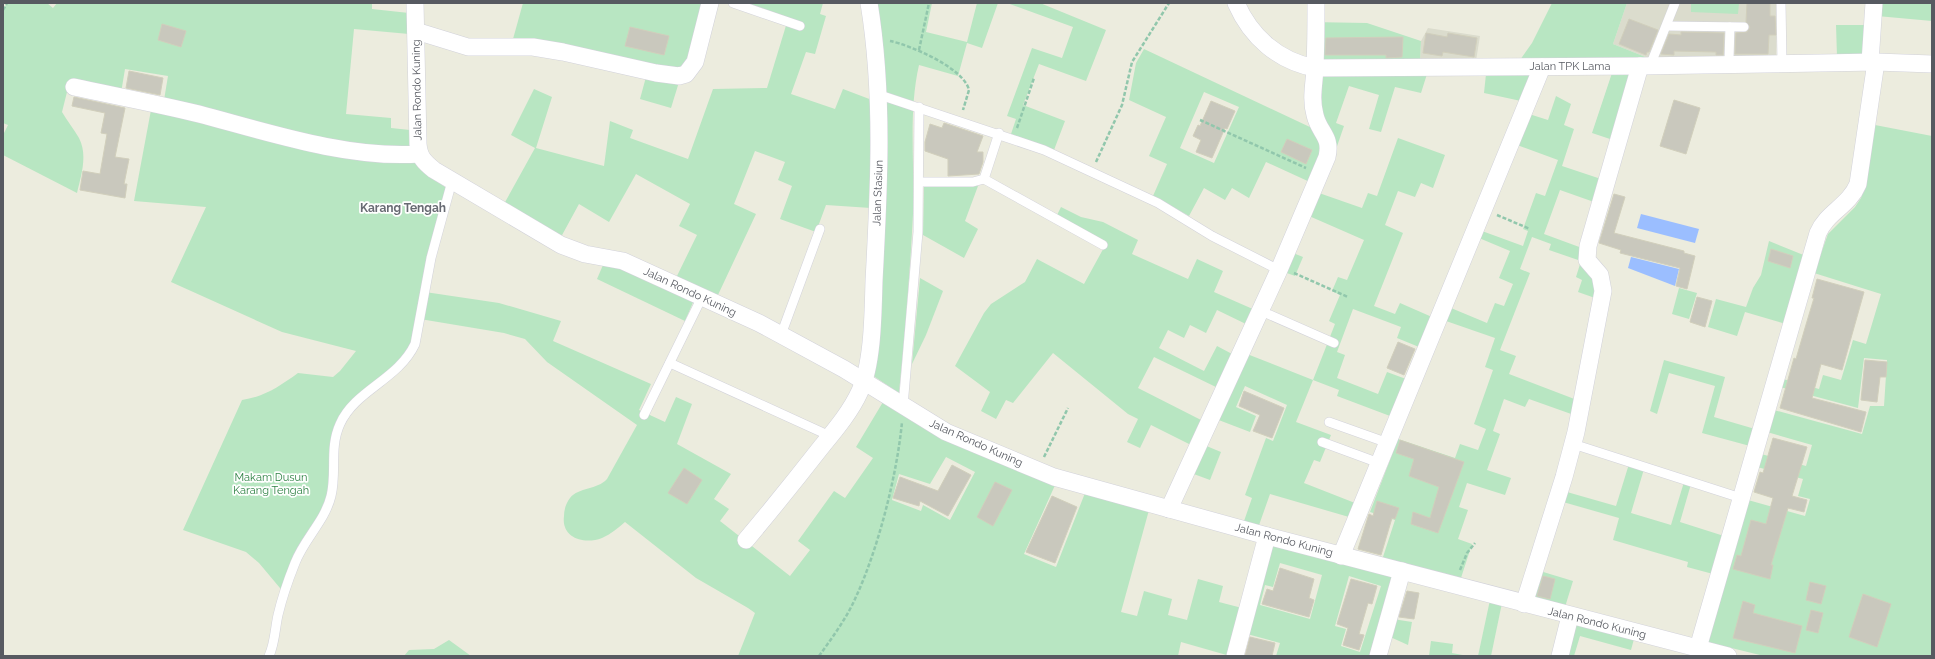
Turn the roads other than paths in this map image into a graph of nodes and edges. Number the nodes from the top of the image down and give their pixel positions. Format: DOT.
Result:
graph roads {
  1 [pos="415,3"];
  2 [pos="710,3"];
  3 [pos="733,3"];
  4 [pos="869,3"];
  5 [pos="1236,3"];
  6 [pos="1316,3"];
  7 [pos="1675,3"];
  8 [pos="1781,3"];
  9 [pos="1874,3"];
  10 [pos="800,26"];
  11 [pos="1666,26"];
  12 [pos="1730,27"];
  13 [pos="1744,27"];
  14 [pos="416,31"];
  15 [pos="1729,58"];
  16 [pos="1873,62"];
  17 [pos="1782,64"];
  18 [pos="1932,64"];
  19 [pos="1645,66"];
  20 [pos="1542,67"];
  21 [pos="1315,68"];
  22 [pos="74,87"];
  23 [pos="877,94"];
  24 [pos="919,107"];
  25 [pos="999,134"];
  26 [pos="419,154"];
  27 [pos="984,179"];
  28 [pos="452,181"];
  29 [pos="919,182"];
  30 [pos="820,229"];
  31 [pos="1104,245"];
  32 [pos="1280,269"];
  33 [pos="702,297"];
  34 [pos="1261,311"];
  35 [pos="781,335"];
  36 [pos="1334,344"];
  37 [pos="670,363"];
  38 [pos="864,382"];
  39 [pos="903,406"];
  40 [pos="644,415"];
  41 [pos="1329,422"];
  42 [pos="830,436"];
  43 [pos="1322,442"];
  44 [pos="1388,442"];
  45 [pos="1573,444"];
  46 [pos="1380,463"];
  47 [pos="1741,498"];
  48 [pos="1169,509"];
  49 [pos="1267,536"];
  50 [pos="746,540"];
  51 [pos="1341,556"];
  52 [pos="1402,572"];
  53 [pos="1524,604"];
  54 [pos="1570,616"];
  55 [pos="1698,648"];
  56 [pos="269,656"];
  57 [pos="1235,656"];
  58 [pos="1378,656"];
  59 [pos="1560,656"];
  60 [pos="1728,656"];
  1 -- 14 [label="street, Jalan Rondo Kuning"];
  2 -- 14 [label="street"];
  3 -- 10 [label="lane"];
  4 -- 23 [label="street, Jalan Stasiun"];
  5 -- 21 [label="street, Jalan TPK Lama"];
  6 -- 21 [label="street"];
  7 -- 11 [label="lane"];
  8 -- 17 [label="lane"];
  9 -- 16 [label="street"];
  11 -- 12 [label="lane"];
  11 -- 19 [label="lane"];
  12 -- 13 [label="lane"];
  12 -- 15 [label="lane"];
  14 -- 26 [label="street, Jalan Rondo Kuning"];
  16 -- 17 [label="street, Jalan TPK Lama"];
  16 -- 18 [label="street, Jalan TPK Lama"];
  16 -- 47 [label="street"];
  17 -- 19 [label="street, Jalan TPK Lama"];
  19 -- 20 [label="street, Jalan TPK Lama"];
  19 -- 45 [label="street"];
  20 -- 21 [label="street, Jalan TPK Lama"];
  20 -- 44 [label="street"];
  21 -- 32 [label="street"];
  22 -- 26 [label="street"];
  23 -- 24 [label="lane"];
  23 -- 38 [label="street, Jalan Stasiun"];
  24 -- 25 [label="lane"];
  24 -- 29 [label="lane"];
  25 -- 27 [label="lane"];
  25 -- 32 [label="lane"];
  26 -- 28 [label="street, Jalan Rondo Kuning"];
  27 -- 29 [label="lane"];
  27 -- 31 [label="lane"];
  28 -- 33 [label="street, Jalan Rondo Kuning"];
  28 -- 56 [label="lane"];
  29 -- 39 [label="lane"];
  30 -- 35 [label="lane"];
  32 -- 34 [label="street"];
  33 -- 35 [label="street, Jalan Rondo Kuning"];
  33 -- 37 [label="lane"];
  34 -- 36 [label="lane"];
  34 -- 48 [label="street"];
  35 -- 38 [label="street, Jalan Rondo Kuning"];
  37 -- 40 [label="lane"];
  37 -- 42 [label="lane"];
  38 -- 39 [label="street, Jalan Rondo Kuning"];
  38 -- 42 [label="street, Jalan Stasiun"];
  39 -- 48 [label="street, Jalan Rondo Kuning"];
  41 -- 44 [label="lane"];
  42 -- 50 [label="street, Jalan Stasiun"];
  43 -- 46 [label="lane"];
  44 -- 46 [label="street"];
  45 -- 47 [label="lane"];
  45 -- 53 [label="street"];
  46 -- 51 [label="street"];
  47 -- 55 [label="street"];
  48 -- 49 [label="street, Jalan Rondo Kuning"];
  49 -- 51 [label="street, Jalan Rondo Kuning"];
  49 -- 57 [label="street"];
  51 -- 52 [label="street, Jalan Rondo Kuning"];
  52 -- 53 [label="street, Jalan Rondo Kuning"];
  52 -- 58 [label="street"];
  53 -- 54 [label="street, Jalan Rondo Kuning"];
  54 -- 55 [label="street, Jalan Rondo Kuning"];
  54 -- 59 [label="street"];
  55 -- 60 [label="street, Jalan Rondo Kuning"];
}
